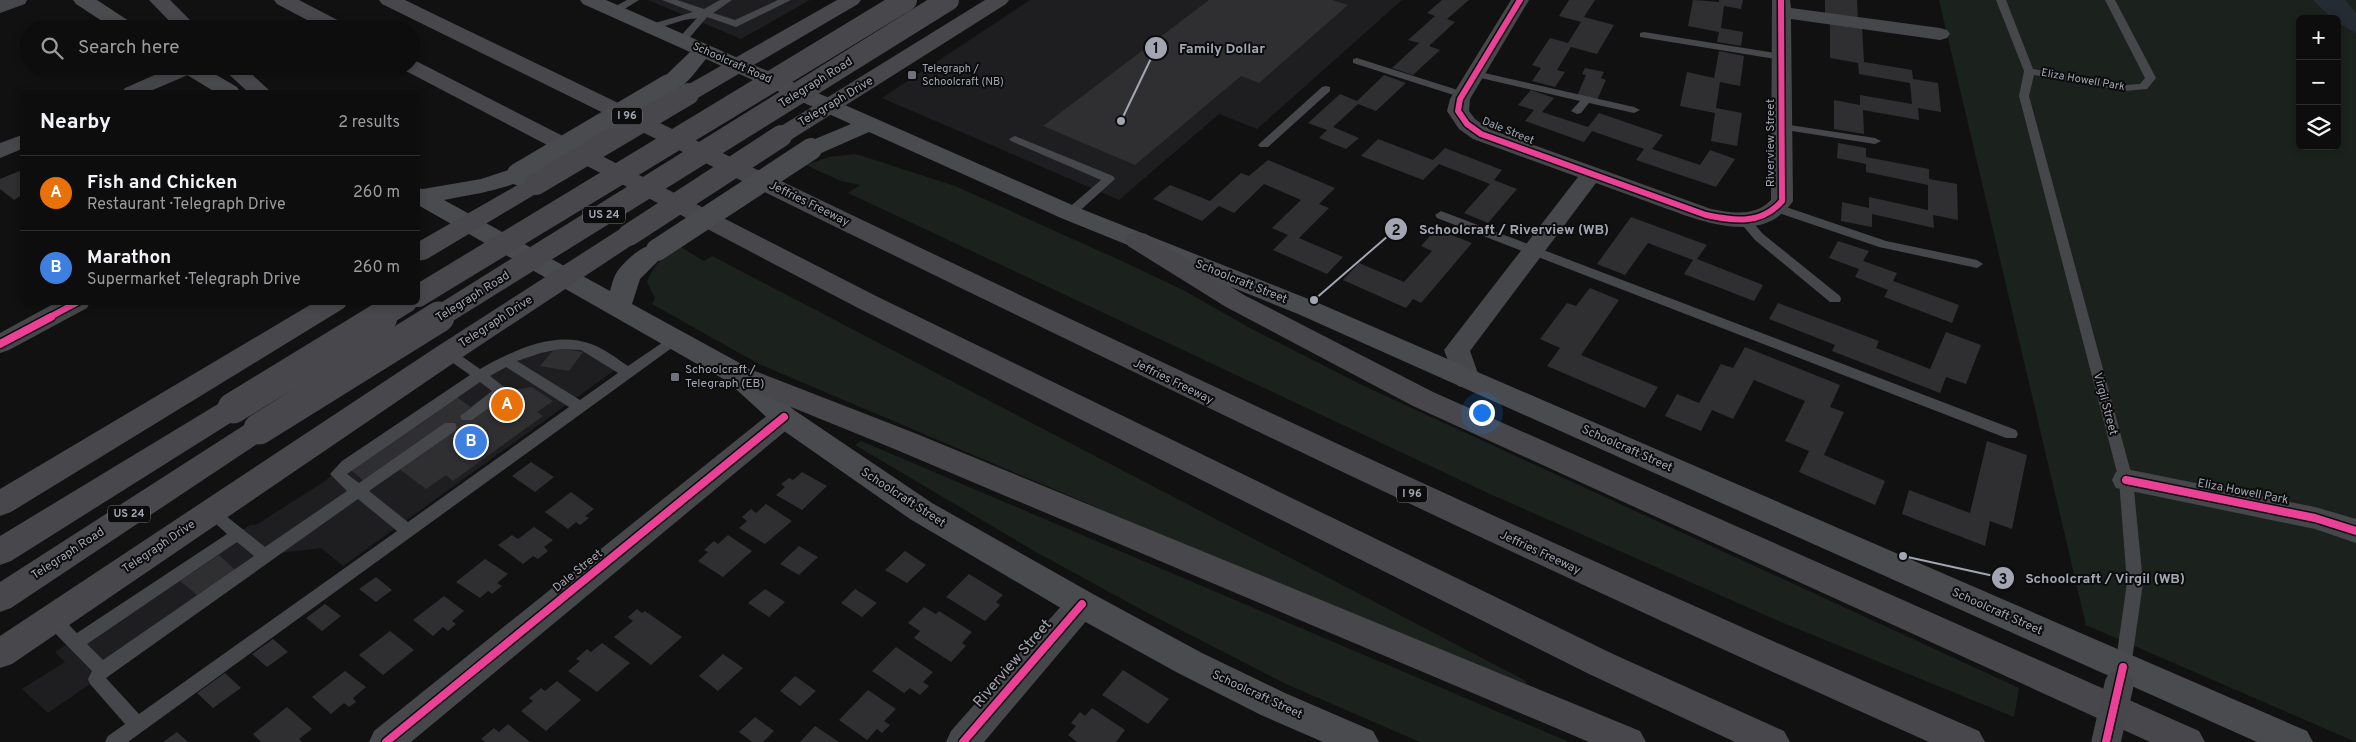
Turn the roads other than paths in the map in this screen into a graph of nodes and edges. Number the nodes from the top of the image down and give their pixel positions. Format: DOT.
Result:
graph roads {
  1 [pos="18,0"];
  2 [pos="84,0"];
  3 [pos="159,0"];
  4 [pos="284,0"];
  5 [pos="389,0"];
  6 [pos="590,0"];
  7 [pos="634,0"];
  8 [pos="667,0"];
  9 [pos="727,0"];
  10 [pos="786,0"];
  11 [pos="906,0"];
  12 [pos="948,0"];
  13 [pos="999,0"];
  14 [pos="1520,0"];
  15 [pos="2002,0"];
  16 [pos="2110,0"];
  17 [pos="847,3"];
  18 [pos="1781,6"];
  19 [pos="0,7"];
  20 [pos="614,11"];
  21 [pos="703,14"];
  22 [pos="114,20"];
  23 [pos="180,20"];
  24 [pos="323,20"];
  25 [pos="652,27"];
  26 [pos="1940,34"];
  27 [pos="1644,35"];
  28 [pos="681,40"];
  29 [pos="703,50"];
  30 [pos="922,50"];
  31 [pos="1782,57"];
  32 [pos="1357,61"];
  33 [pos="737,65"];
  34 [pos="2029,70"];
  35 [pos="420,71"];
  36 [pos="1476,74"];
  37 [pos="169,75"];
  38 [pos="200,75"];
  39 [pos="240,75"];
  40 [pos="1326,89"];
  41 [pos="136,90"];
  42 [pos="226,90"];
  43 [pos="258,90"];
  44 [pos="678,90"];
  45 [pos="1464,94"];
  46 [pos="1587,99"];
  47 [pos="828,106"];
  48 [pos="1634,110"];
  49 [pos="1577,111"];
  50 [pos="870,124"];
  51 [pos="1783,127"];
  52 [pos="1015,138"];
  53 [pos="1875,141"];
  54 [pos="20,142"];
  55 [pos="1264,145"];
  56 [pos="0,151"];
  57 [pos="956,162"];
  58 [pos="1592,175"];
  59 [pos="527,179"];
  60 [pos="420,196"];
  61 [pos="420,197"];
  62 [pos="1777,208"];
  63 [pos="1070,212"];
  64 [pos="1441,215"];
  65 [pos="1744,220"];
  66 [pos="468,223"];
  67 [pos="1137,240"];
  68 [pos="1533,251"];
  69 [pos="420,253"];
  70 [pos="1977,264"];
  71 [pos="565,277"];
  72 [pos="420,295"];
  73 [pos="1835,299"];
  74 [pos="72,305"];
  75 [pos="330,305"];
  76 [pos="401,305"];
  77 [pos="401,305"];
  78 [pos="618,307"];
  79 [pos="675,339"];
  80 [pos="0,344"];
  81 [pos="448,353"];
  82 [pos="508,362"];
  83 [pos="628,373"];
  84 [pos="736,374"];
  85 [pos="479,376"];
  86 [pos="1467,379"];
  87 [pos="581,408"];
  88 [pos="467,416"];
  89 [pos="784,417"];
  90 [pos="450,427"];
  91 [pos="2011,434"];
  92 [pos="2126,480"];
  93 [pos="358,492"];
  94 [pos="0,504"];
  95 [pos="211,512"];
  96 [pos="408,531"];
  97 [pos="2356,531"];
  98 [pos="238,534"];
  99 [pos="0,552"];
  100 [pos="265,556"];
  101 [pos="0,599"];
  102 [pos="1082,604"];
  103 [pos="52,619"];
  104 [pos="75,643"];
  105 [pos="0,654"];
  106 [pos="102,670"];
  107 [pos="2121,676"];
  108 [pos="137,725"];
  109 [pos="114,742"];
  110 [pos="386,742"];
  111 [pos="963,742"];
  112 [pos="1361,742"];
  113 [pos="1628,742"];
  114 [pos="1772,742"];
  115 [pos="1967,742"];
  116 [pos="2106,742"];
  117 [pos="2187,742"];
  118 [pos="2295,742"];
  1 -- 19 [label="street"];
  2 -- 22 [label="main road"];
  3 -- 23 [label="main road"];
  4 -- 24 [label="main road"];
  5 -- 115 [label="main road, Jeffries Freeway / I 96"];
  6 -- 20 [label="main road, Schoolcraft Road"];
  7 -- 20 [label="lane"];
  8 -- 21 [label="lane"];
  9 -- 21 [label="lane"];
  10 -- 21 [label="lane"];
  11 -- 72 [label="main road, Telegraph Road / US 24, bridge"];
  12 -- 101 [label="main road, Telegraph Road / US 24, bridge"];
  13 -- 30 [label="main road, Telegraph Drive"];
  14 -- 36 [label="street, Dale Street"];
  15 -- 34 [label="lane, Eliza Howell Park"];
  16 -- 34 [label="lane, Eliza Howell Park"];
  17 -- 30 [label="main road"];
  17 -- 33 [label="main road"];
  18 -- 26 [label="street"];
  18 -- 31 [label="street, Riverview Street"];
  20 -- 25 [label="main road, Schoolcraft Road"];
  21 -- 25 [label="lane"];
  21 -- 28 [label="lane"];
  25 -- 28 [label="main road, Schoolcraft Road"];
  27 -- 31 [label="lane"];
  28 -- 29 [label="main road, Schoolcraft Road"];
  29 -- 33 [label="main road, Schoolcraft Road"];
  29 -- 44 [label="main road"];
  30 -- 47 [label="main road, Telegraph Drive"];
  31 -- 51 [label="street, Riverview Street"];
  32 -- 45 [label="lane"];
  33 -- 44 [label="main road"];
  33 -- 47 [label="main road, Schoolcraft Road"];
  34 -- 92 [label="lane, Virgil Street"];
  35 -- 114 [label="main road"];
  36 -- 45 [label="street, Dale Street"];
  36 -- 46 [label="lane"];
  37 -- 41 [label="street"];
  38 -- 42 [label="main road"];
  39 -- 43 [label="main road"];
  40 -- 55 [label="lane"];
  44 -- 59 [label="main road, bridge"];
  45 -- 58 [label="street, Dale Street"];
  46 -- 48 [label="lane"];
  46 -- 49 [label="lane"];
  47 -- 50 [label="main road, Schoolcraft Road"];
  47 -- 71 [label="main road, Telegraph Drive, bridge"];
  50 -- 57 [label="main road, Schoolcraft Road"];
  50 -- 78 [label="main road, bridge"];
  51 -- 53 [label="lane"];
  51 -- 62 [label="street, Riverview Street"];
  52 -- 63 [label="lane"];
  54 -- 56 [label="street"];
  57 -- 63 [label="main road, Schoolcraft Street"];
  58 -- 65 [label="street"];
  58 -- 68 [label="street"];
  59 -- 60 [label="main road"];
  59 -- 66 [label="main road"];
  61 -- 66 [label="main road"];
  62 -- 65 [label="street"];
  62 -- 70 [label="lane"];
  63 -- 67 [label="main road, Schoolcraft Street"];
  64 -- 68 [label="lane"];
  65 -- 73 [label="lane"];
  66 -- 69 [label="main road"];
  66 -- 71 [label="main road"];
  67 -- 86 [label="main road, Schoolcraft Street"];
  67 -- 117 [label="main road"];
  68 -- 86 [label="street"];
  68 -- 91 [label="lane"];
  71 -- 78 [label="main road"];
  71 -- 81 [label="main road, Telegraph Drive"];
  74 -- 80 [label="street"];
  75 -- 94 [label="main road"];
  76 -- 81 [label="main road"];
  77 -- 99 [label="main road, US 24, bridge"];
  78 -- 79 [label="main road"];
  79 -- 83 [label="lane"];
  79 -- 84 [label="main road, Schoolcraft Street"];
  81 -- 85 [label="lane"];
  81 -- 95 [label="main road, Telegraph Drive"];
  82 -- 83 [label="lane"];
  82 -- 85 [label="lane"];
  82 -- 87 [label="lane"];
  83 -- 87 [label="lane"];
  84 -- 89 [label="main road, Schoolcraft Street"];
  84 -- 113 [label="main road"];
  85 -- 88 [label="lane"];
  85 -- 93 [label="lane"];
  86 -- 107 [label="main road, Schoolcraft Street"];
  87 -- 96 [label="lane"];
  89 -- 102 [label="main road, Schoolcraft Street"];
  89 -- 110 [label="street, Dale Street"];
  90 -- 93 [label="lane"];
  92 -- 97 [label="street, Eliza Howell Park"];
  92 -- 107 [label="lane, Virgil Street"];
  93 -- 96 [label="lane"];
  93 -- 100 [label="lane"];
  95 -- 98 [label="lane"];
  95 -- 103 [label="main road, Telegraph Drive"];
  96 -- 108 [label="lane"];
  98 -- 100 [label="lane"];
  98 -- 104 [label="lane"];
  100 -- 106 [label="lane"];
  102 -- 111 [label="street, Riverview Street"];
  102 -- 112 [label="main road, Schoolcraft Street"];
  103 -- 104 [label="lane"];
  103 -- 105 [label="main road, Telegraph Drive"];
  104 -- 106 [label="lane"];
  106 -- 108 [label="lane"];
  107 -- 116 [label="street, Virgil Street, bridge"];
  107 -- 118 [label="main road, Schoolcraft Street"];
  108 -- 109 [label="lane"];
}
